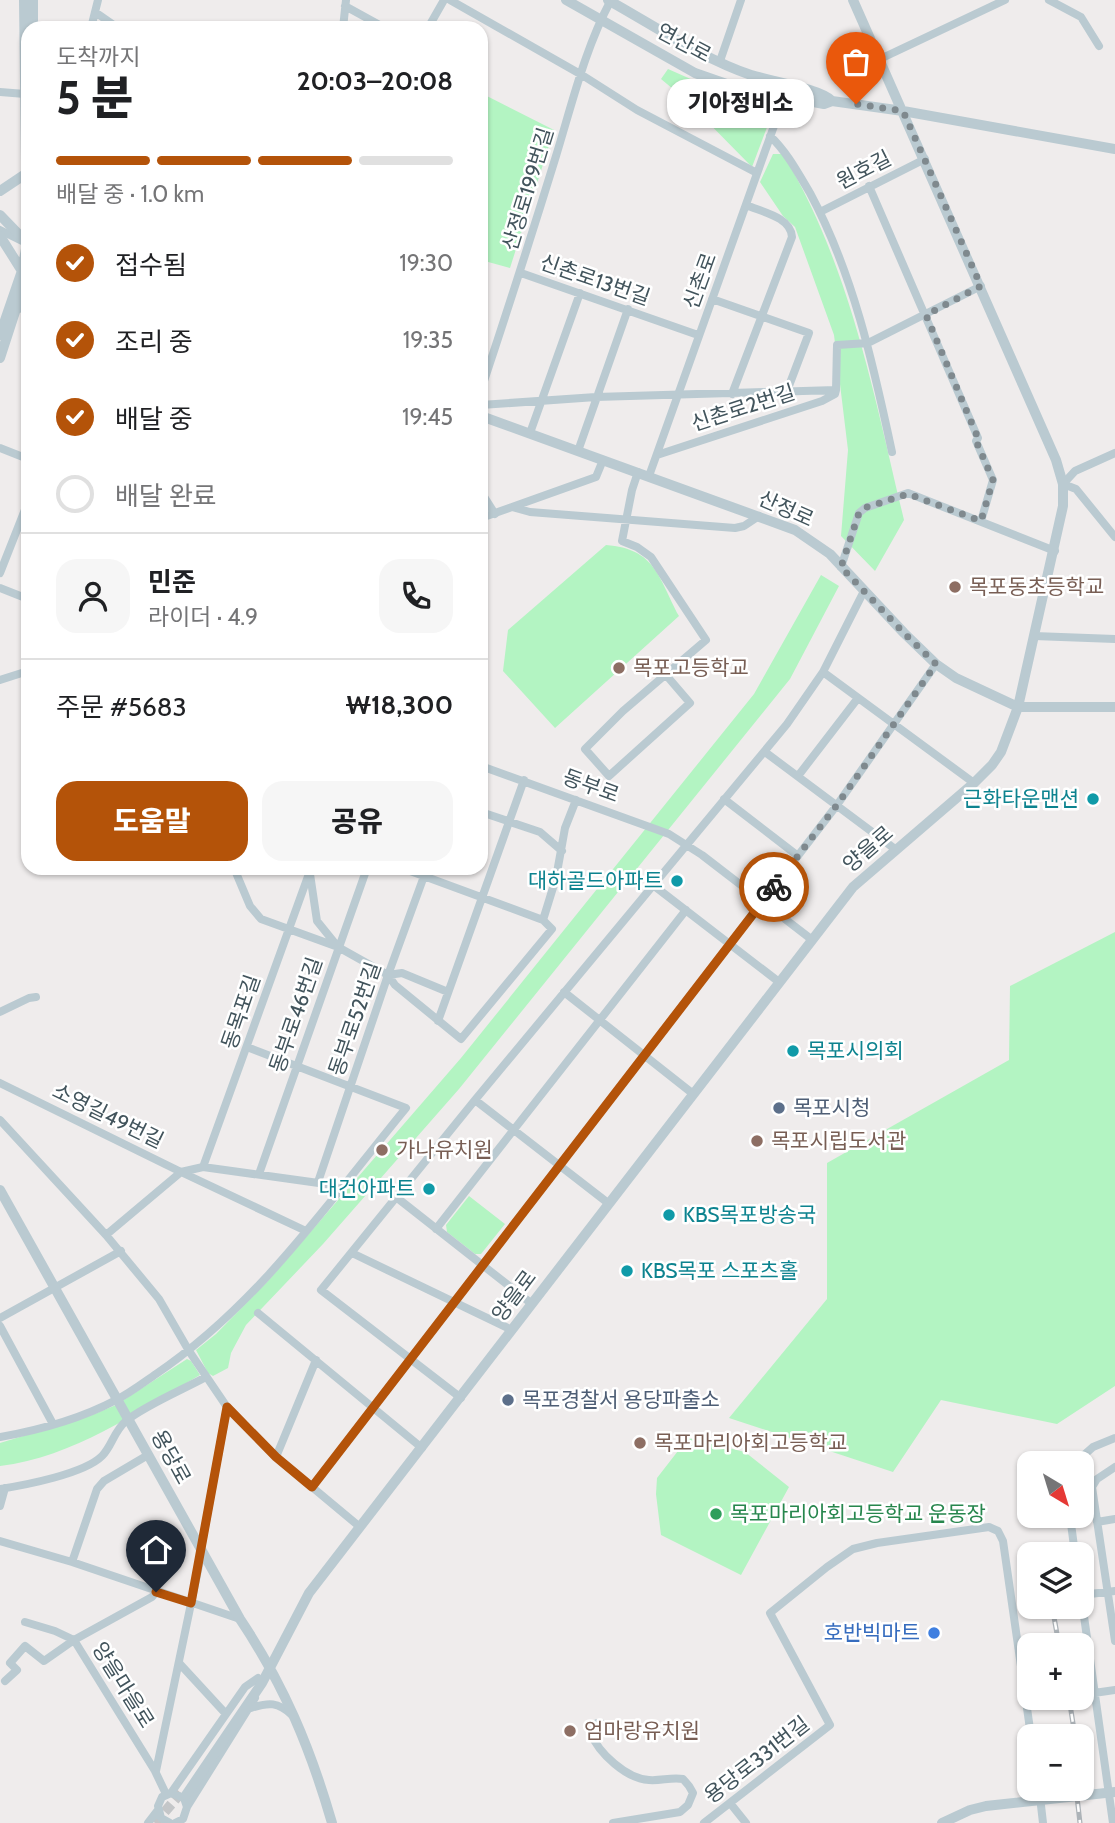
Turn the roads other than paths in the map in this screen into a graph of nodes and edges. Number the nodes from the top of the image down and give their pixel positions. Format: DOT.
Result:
graph roads {
  1 [pos="24,0"];
  2 [pos="33,0"];
  3 [pos="98,0"];
  4 [pos="444,0"];
  5 [pos="450,0"];
  6 [pos="566,0"];
  7 [pos="610,0"];
  8 [pos="741,0"];
  9 [pos="853,0"];
  10 [pos="1005,0"];
  11 [pos="1049,0"];
  12 [pos="346,3"];
  13 [pos="95,12"];
  14 [pos="601,19"];
  15 [pos="24,21"];
  16 [pos="33,21"];
  17 [pos="93,21"];
  18 [pos="108,21"];
  19 [pos="344,21"];
  20 [pos="374,21"];
  21 [pos="432,21"];
  22 [pos="487,21"];
  23 [pos="488,22"];
  24 [pos="1099,46"];
  25 [pos="880,60"];
  26 [pos="720,61"];
  27 [pos="582,75"];
  28 [pos="0,92"];
  29 [pos="21,94"];
  30 [pos="785,98"];
  31 [pos="832,101"];
  32 [pos="903,111"];
  33 [pos="770,136"];
  34 [pos="1115,149"];
  35 [pos="925,159"];
  36 [pos="757,173"];
  37 [pos="21,177"];
  38 [pos="869,186"];
  39 [pos="0,191"];
  40 [pos="746,205"];
  41 [pos="820,212"];
  42 [pos="0,215"];
  43 [pos="0,230"];
  44 [pos="0,236"];
  45 [pos="21,237"];
  46 [pos="21,240"];
  47 [pos="21,265"];
  48 [pos="521,273"];
  49 [pos="981,286"];
  50 [pos="580,293"];
  51 [pos="712,299"];
  52 [pos="21,307"];
  53 [pos="628,309"];
  54 [pos="926,315"];
  55 [pos="762,316"];
  56 [pos="0,335"];
  57 [pos="698,335"];
  58 [pos="868,343"];
  59 [pos="0,358"];
  60 [pos="488,370"];
  61 [pos="836,390"];
  62 [pos="788,391"];
  63 [pos="732,394"];
  64 [pos="678,396"];
  65 [pos="596,397"];
  66 [pos="542,400"];
  67 [pos="488,404"];
  68 [pos="488,418"];
  69 [pos="530,433"];
  70 [pos="0,448"];
  71 [pos="578,451"];
  72 [pos="892,452"];
  73 [pos="1115,453"];
  74 [pos="657,455"];
  75 [pos="21,456"];
  76 [pos="603,460"];
  77 [pos="638,472"];
  78 [pos="649,476"];
  79 [pos="1063,484"];
  80 [pos="488,503"];
  81 [pos="512,507"];
  82 [pos="495,514"];
  83 [pos="488,516"];
  84 [pos="760,516"];
  85 [pos="626,519"];
  86 [pos="21,520"];
  87 [pos="981,521"];
  88 [pos="1115,537"];
  89 [pos="1055,551"];
  90 [pos="841,567"];
  91 [pos="0,573"];
  92 [pos="0,587"];
  93 [pos="864,592"];
  94 [pos="21,596"];
  95 [pos="1034,636"];
  96 [pos="1115,639"];
  97 [pos="936,664"];
  98 [pos="823,672"];
  99 [pos="21,673"];
  100 [pos="666,675"];
  101 [pos="0,680"];
  102 [pos="858,698"];
  103 [pos="1018,707"];
  104 [pos="1115,707"];
  105 [pos="895,725"];
  106 [pos="765,752"];
  107 [pos="488,768"];
  108 [pos="798,776"];
  109 [pos="524,780"];
  110 [pos="974,783"];
  111 [pos="724,799"];
  112 [pos="576,800"];
  113 [pos="837,805"];
  114 [pos="488,815"];
  115 [pos="509,821"];
  116 [pos="686,845"];
  117 [pos="895,849"];
  118 [pos="562,851"];
  119 [pos="798,856"];
  120 [pos="237,875"];
  121 [pos="308,875"];
  122 [pos="311,875"];
  123 [pos="364,875"];
  124 [pos="424,875"];
  125 [pos="432,875"];
  126 [pos="653,885"];
  127 [pos="483,898"];
  128 [pos="763,901"];
  129 [pos="686,910"];
  130 [pos="543,920"];
  131 [pos="288,930"];
  132 [pos="811,940"];
  133 [pos="730,944"];
  134 [pos="338,947"];
  135 [pos="388,975"];
  136 [pos="779,982"];
  137 [pos="448,992"];
  138 [pos="564,992"];
  139 [pos="36,997"];
  140 [pos="0,1013"];
  141 [pos="599,1020"];
  142 [pos="438,1021"];
  143 [pos="247,1046"];
  144 [pos="645,1055"];
  145 [pos="296,1066"];
  146 [pos="0,1083"];
  147 [pos="349,1087"];
  148 [pos="692,1093"];
  149 [pos="475,1100"];
  150 [pos="0,1120"];
  151 [pos="514,1129"];
  152 [pos="560,1165"];
  153 [pos="203,1167"];
  154 [pos="181,1172"];
  155 [pos="260,1174"];
  156 [pos="318,1182"];
  157 [pos="0,1190"];
  158 [pos="339,1190"];
  159 [pos="396,1197"];
  160 [pos="608,1203"];
  161 [pos="436,1228"];
  162 [pos="306,1231"];
  163 [pos="106,1235"];
  164 [pos="121,1251"];
  165 [pos="352,1252"];
  166 [pos="483,1265"];
  167 [pos="54,1287"];
  168 [pos="454,1302"];
  169 [pos="532,1304"];
  170 [pos="258,1313"];
  171 [pos="0,1318"];
  172 [pos="0,1326"];
  173 [pos="512,1330"];
  174 [pos="190,1351"];
  175 [pos="411,1359"];
  176 [pos="316,1360"];
  177 [pos="206,1377"];
  178 [pos="461,1398"];
  179 [pos="119,1399"];
  180 [pos="227,1407"];
  181 [pos="373,1407"];
  182 [pos="128,1419"];
  183 [pos="53,1424"];
  184 [pos="0,1437"];
  185 [pos="1113,1443"];
  186 [pos="422,1448"];
  187 [pos="1088,1451"];
  188 [pos="148,1455"];
  189 [pos="276,1457"];
  190 [pos="1115,1467"];
  191 [pos="312,1487"];
  192 [pos="2,1488"];
  193 [pos="0,1506"];
  194 [pos="1115,1519"];
  195 [pos="1097,1522"];
  196 [pos="360,1527"];
  197 [pos="0,1541"];
  198 [pos="201,1550"];
  199 [pos="72,1562"];
  200 [pos="1111,1591"];
  201 [pos="156,1592"];
  202 [pos="191,1603"];
  203 [pos="240,1619"];
  204 [pos="26,1622"];
  205 [pos="74,1640"];
  206 [pos="1115,1641"];
  207 [pos="179,1663"];
  208 [pos="270,1664"];
  209 [pos="260,1680"];
  210 [pos="5,1681"];
  211 [pos="1115,1690"];
  212 [pos="1094,1693"];
  213 [pos="251,1708"];
  214 [pos="226,1714"];
  215 [pos="297,1719"];
  216 [pos="1029,1724"];
  217 [pos="610,1725"];
  218 [pos="155,1771"];
  219 [pos="1111,1793"];
  220 [pos="176,1794"];
  221 [pos="1017,1799"];
  222 [pos="1041,1801"];
  223 [pos="730,1803"];
  224 [pos="187,1807"];
  225 [pos="158,1810"];
  226 [pos="177,1822"];
  227 [pos="148,1823"];
  228 [pos="332,1823"];
  229 [pos="613,1823"];
  230 [pos="704,1823"];
  231 [pos="746,1823"];
  232 [pos="942,1823"];
  233 [pos="1043,1823"];
  234 [pos="1113,1823"];
  1 -- 15 [label="street"];
  2 -- 16 [label="street"];
  3 -- 13 [label="street"];
  4 -- 21 [label="street"];
  5 -- 22 [label="street"];
  6 -- 14 [label="street, 연산로"];
  7 -- 14 [label="street, 산정로199번길"];
  7 -- 26 [label="street, 연산로"];
  8 -- 26 [label="street"];
  9 -- 25 [label="street, 양을로"];
  10 -- 25 [label="street"];
  11 -- 24 [label="street"];
  12 -- 19 [label="street"];
  12 -- 20 [label="street"];
  13 -- 17 [label="street"];
  13 -- 18 [label="street"];
  14 -- 27 [label="street, 산정로199번길"];
  14 -- 30 [label="street, 연산로"];
  23 -- 27 [label="street"];
  25 -- 32 [label="street, 양을로"];
  26 -- 31 [label="street, 연산로"];
  27 -- 36 [label="street"];
  27 -- 48 [label="street, 산정로199번길"];
  28 -- 29 [label="street"];
  30 -- 31 [label="street, 연산로"];
  30 -- 33 [label="street, 신촌로"];
  31 -- 32 [label="street, 연산로"];
  32 -- 34 [label="street, 연산로"];
  32 -- 35 [label="street, 양을로"];
  33 -- 36 [label="street, 신촌로"];
  33 -- 41 [label="street"];
  35 -- 38 [label="street, 원호길"];
  35 -- 49 [label="street, 양을로"];
  36 -- 40 [label="street, 신촌로"];
  37 -- 39 [label="street"];
  38 -- 41 [label="street, 원호길"];
  38 -- 54 [label="street"];
  40 -- 51 [label="street, 신촌로"];
  40 -- 55 [label="street"];
  41 -- 58 [label="street"];
  42 -- 45 [label="street"];
  43 -- 46 [label="street"];
  44 -- 47 [label="street"];
  48 -- 50 [label="street, 신촌로13번길"];
  48 -- 60 [label="street, 산정로199번길"];
  49 -- 54 [label="street"];
  49 -- 79 [label="street, 양을로"];
  50 -- 53 [label="street, 신촌로13번길"];
  50 -- 66 [label="street"];
  51 -- 55 [label="street"];
  51 -- 57 [label="street, 신촌로"];
  52 -- 56 [label="street"];
  52 -- 59 [label="street"];
  53 -- 57 [label="street, 신촌로13번길"];
  53 -- 65 [label="street"];
  54 -- 58 [label="street"];
  54 -- 87 [label="street"];
  55 -- 62 [label="street"];
  55 -- 63 [label="street"];
  57 -- 64 [label="street, 신촌로"];
  58 -- 61 [label="street"];
  58 -- 72 [label="street"];
  61 -- 62 [label="street"];
  61 -- 74 [label="street, 신촌로2번길"];
  62 -- 63 [label="street"];
  63 -- 64 [label="street"];
  64 -- 65 [label="street"];
  64 -- 74 [label="street, 신촌로"];
  65 -- 66 [label="street"];
  65 -- 71 [label="street"];
  66 -- 67 [label="street"];
  66 -- 69 [label="street"];
  68 -- 69 [label="street, 산정로"];
  69 -- 71 [label="street, 산정로"];
  70 -- 75 [label="street"];
  71 -- 76 [label="street, 산정로"];
  73 -- 79 [label="street"];
  74 -- 78 [label="street, 신촌로"];
  76 -- 77 [label="street, 산정로"];
  76 -- 81 [label="street"];
  77 -- 78 [label="street, 산정로"];
  77 -- 85 [label="street"];
  78 -- 84 [label="street, 산정로"];
  79 -- 88 [label="street"];
  79 -- 89 [label="street, 양을로"];
  80 -- 82 [label="street"];
  81 -- 82 [label="street"];
  81 -- 85 [label="street"];
  82 -- 83 [label="street"];
  84 -- 85 [label="street"];
  84 -- 90 [label="street, 산정로"];
  85 -- 100 [label="street"];
  86 -- 91 [label="street"];
  87 -- 89 [label="street"];
  87 -- 90 [label="street"];
  89 -- 95 [label="street, 양을로"];
  90 -- 93 [label="street, 산정로"];
  92 -- 94 [label="street"];
  93 -- 97 [label="street, 산정로"];
  93 -- 98 [label="street"];
  95 -- 96 [label="street"];
  95 -- 103 [label="street, 양을로"];
  97 -- 103 [label="street, 산정로"];
  97 -- 105 [label="street"];
  98 -- 102 [label="street"];
  98 -- 106 [label="street"];
  99 -- 101 [label="street"];
  100 -- 100 [label="street"];
  102 -- 105 [label="street"];
  102 -- 108 [label="street"];
  103 -- 104 [label="street, 산정로"];
  103 -- 110 [label="street, 양을로"];
  105 -- 110 [label="street"];
  105 -- 113 [label="street"];
  106 -- 108 [label="street"];
  106 -- 111 [label="street"];
  107 -- 109 [label="street, 동부로"];
  108 -- 113 [label="street"];
  109 -- 112 [label="street, 동부로"];
  109 -- 115 [label="street"];
  110 -- 117 [label="street, 양을로"];
  111 -- 116 [label="street"];
  111 -- 119 [label="street"];
  112 -- 116 [label="street, 동부로"];
  112 -- 118 [label="street"];
  113 -- 117 [label="street"];
  113 -- 119 [label="street"];
  114 -- 115 [label="street"];
  115 -- 118 [label="street"];
  115 -- 127 [label="street"];
  116 -- 126 [label="street"];
  116 -- 128 [label="street, 동부로"];
  117 -- 132 [label="street, 양을로"];
  118 -- 130 [label="street"];
  119 -- 128 [label="street"];
  120 -- 131 [label="street"];
  121 -- 131 [label="street, 동목포길"];
  122 -- 134 [label="street"];
  123 -- 134 [label="street, 동부로46번길"];
  124 -- 135 [label="street, 동부로52번길"];
  125 -- 127 [label="street"];
  126 -- 129 [label="street"];
  126 -- 138 [label="street"];
  127 -- 130 [label="street"];
  127 -- 137 [label="street"];
  128 -- 132 [label="street, 동부로"];
  128 -- 133 [label="street"];
  129 -- 133 [label="street"];
  129 -- 141 [label="street"];
  130 -- 142 [label="street"];
  131 -- 134 [label="street"];
  131 -- 143 [label="street, 동목포길"];
  132 -- 136 [label="street, 양을로"];
  133 -- 136 [label="street"];
  133 -- 144 [label="street"];
  134 -- 135 [label="street"];
  134 -- 145 [label="street, 동부로46번길"];
  135 -- 137 [label="street"];
  135 -- 142 [label="street"];
  135 -- 147 [label="street, 동부로52번길"];
  136 -- 148 [label="street, 양을로"];
  137 -- 142 [label="street"];
  138 -- 141 [label="street"];
  138 -- 149 [label="street"];
  139 -- 140 [label="street"];
  141 -- 144 [label="street"];
  141 -- 151 [label="street"];
  143 -- 145 [label="street"];
  143 -- 153 [label="street, 동목포길"];
  144 -- 148 [label="street"];
  144 -- 152 [label="street"];
  145 -- 147 [label="street"];
  145 -- 155 [label="street, 동부로46번길"];
  146 -- 154 [label="street, 소영길49번길"];
  147 -- 156 [label="street, 동부로52번길"];
  147 -- 158 [label="street"];
  148 -- 160 [label="street, 양을로"];
  149 -- 151 [label="street"];
  149 -- 159 [label="street"];
  150 -- 163 [label="street"];
  151 -- 152 [label="street"];
  151 -- 161 [label="street"];
  152 -- 160 [label="street"];
  152 -- 166 [label="street"];
  153 -- 154 [label="street, 소영길49번길"];
  153 -- 155 [label="street, 소영길49번길"];
  154 -- 162 [label="street"];
  154 -- 163 [label="street"];
  155 -- 156 [label="street, 소영길49번길"];
  156 -- 158 [label="street, 소영길49번길"];
  157 -- 167 [label="street, 용당로"];
  158 -- 162 [label="street"];
  159 -- 161 [label="street"];
  159 -- 165 [label="street"];
  160 -- 169 [label="street, 양을로"];
  161 -- 166 [label="street"];
  162 -- 174 [label="street"];
  163 -- 164 [label="street"];
  164 -- 167 [label="street"];
  164 -- 174 [label="street"];
  165 -- 168 [label="street"];
  165 -- 175 [label="street"];
  166 -- 168 [label="street"];
  166 -- 169 [label="street"];
  167 -- 171 [label="street"];
  167 -- 179 [label="street, 용당로"];
  168 -- 173 [label="street"];
  168 -- 175 [label="street"];
  169 -- 173 [label="street, 양을로"];
  170 -- 176 [label="street"];
  172 -- 183 [label="street"];
  173 -- 178 [label="street, 양을로"];
  174 -- 177 [label="street"];
  174 -- 179 [label="street"];
  175 -- 178 [label="street"];
  175 -- 181 [label="street"];
  176 -- 181 [label="street"];
  176 -- 189 [label="street"];
  177 -- 180 [label="street"];
  177 -- 182 [label="street"];
  178 -- 186 [label="street, 양을로"];
  179 -- 182 [label="street, 용당로"];
  179 -- 183 [label="street"];
  180 -- 189 [label="street"];
  180 -- 198 [label="street"];
  181 -- 186 [label="street"];
  181 -- 191 [label="street"];
  182 -- 188 [label="street, 용당로"];
  182 -- 192 [label="street"];
  183 -- 184 [label="street"];
  185 -- 187 [label="street"];
  186 -- 196 [label="street, 양을로"];
  188 -- 198 [label="street, 용당로"];
  188 -- 199 [label="street"];
  189 -- 191 [label="street"];
  190 -- 195 [label="street"];
  191 -- 196 [label="street"];
  192 -- 193 [label="street"];
  194 -- 195 [label="street"];
  195 -- 200 [label="street"];
  196 -- 208 [label="street, 양을로"];
  197 -- 199 [label="street"];
  198 -- 202 [label="street"];
  198 -- 203 [label="street, 용당로"];
  199 -- 201 [label="street"];
  200 -- 206 [label="street"];
  201 -- 202 [label="street"];
  201 -- 205 [label="street"];
  202 -- 203 [label="street"];
  202 -- 207 [label="street"];
  203 -- 208 [label="street, 용당로"];
  204 -- 205 [label="street, 양을마을로"];
  205 -- 210 [label="street"];
  205 -- 218 [label="street, 양을마을로"];
  207 -- 214 [label="street"];
  207 -- 218 [label="street"];
  208 -- 209 [label="street, 양을로"];
  208 -- 215 [label="street, 용당로"];
  209 -- 213 [label="street"];
  209 -- 214 [label="street"];
  209 -- 220 [label="street, 양을로"];
  211 -- 212 [label="street"];
  212 -- 219 [label="street"];
  213 -- 215 [label="street"];
  213 -- 224 [label="street"];
  214 -- 220 [label="street"];
  215 -- 228 [label="street, 용당로"];
  216 -- 223 [label="street, 용당로331번길"];
  217 -- 229 [label="street"];
  218 -- 220 [label="street, 양을마을로"];
  219 -- 234 [label="street"];
  220 -- 224 [label="street"];
  220 -- 225 [label="street"];
  221 -- 232 [label="street"];
  222 -- 233 [label="street"];
  223 -- 230 [label="street, 용당로331번길"];
  223 -- 231 [label="street"];
  224 -- 226 [label="street"];
  225 -- 226 [label="street"];
  225 -- 227 [label="street"];
}
